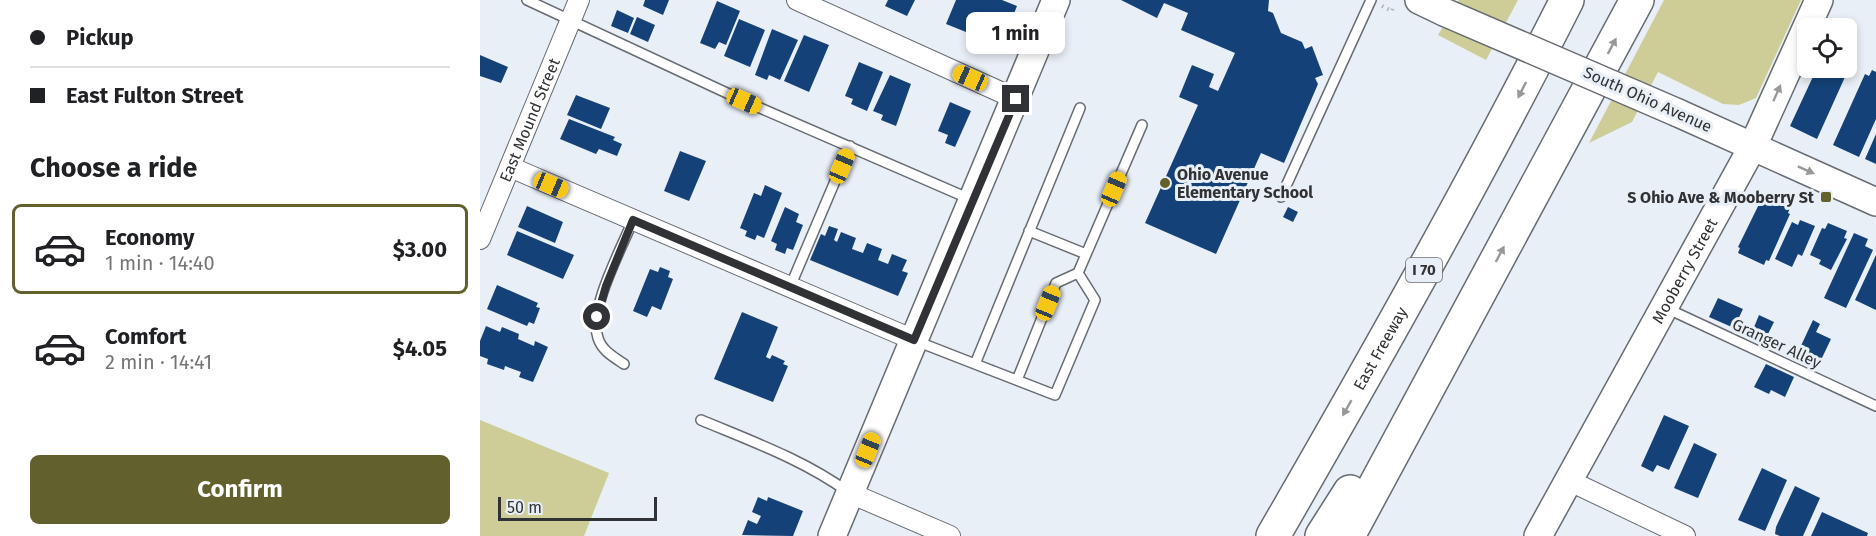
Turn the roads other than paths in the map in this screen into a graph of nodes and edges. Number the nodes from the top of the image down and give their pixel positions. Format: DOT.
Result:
graph roads {
  1 [pos="527,0"];
  2 [pos="579,0"];
  3 [pos="797,0"];
  4 [pos="1056,0"];
  5 [pos="1371,0"];
  6 [pos="1567,0"];
  7 [pos="1637,0"];
  8 [pos="1819,0"];
  9 [pos="1401,6"];
  10 [pos="572,19"];
  11 [pos="1016,99"];
  12 [pos="1080,108"];
  13 [pos="1142,125"];
  14 [pos="850,146"];
  15 [pos="1753,146"];
  16 [pos="510,168"];
  17 [pos="1281,197"];
  18 [pos="973,200"];
  19 [pos="1876,202"];
  20 [pos="633,220"];
  21 [pos="1029,231"];
  22 [pos="480,239"];
  23 [pos="1086,254"];
  24 [pos="1078,273"];
  25 [pos="790,287"];
  26 [pos="1472,306"];
  27 [pos="1665,308"];
  28 [pos="914,340"];
  29 [pos="624,364"];
  30 [pos="975,364"];
  31 [pos="1017,380"];
  32 [pos="1876,406"];
  33 [pos="701,420"];
  34 [pos="1570,481"];
  35 [pos="850,493"];
  36 [pos="832,536"];
  37 [pos="950,536"];
  38 [pos="1273,536"];
  39 [pos="1322,536"];
  40 [pos="1348,536"];
  41 [pos="1538,536"];
  42 [pos="1684,536"];
  1 -- 10 [label="lane"];
  2 -- 10 [label="street, East Mound Street"];
  3 -- 11 [label="street"];
  4 -- 11 [label="street"];
  5 -- 17 [label="lane"];
  6 -- 38 [label="highway, East Freeway / I 70, one-way"];
  26 -- 7 [label="highway, one-way"];
  15 -- 8 [label="street, Mooberry Street, one-way"];
  9 -- 15 [label="street, South Ohio Avenue, bridge"];
  10 -- 14 [label="lane"];
  10 -- 16 [label="street, East Mound Street"];
  11 -- 18 [label="street"];
  12 -- 21 [label="lane"];
  13 -- 23 [label="lane"];
  14 -- 18 [label="lane"];
  14 -- 25 [label="lane"];
  15 -- 19 [label="street, South Ohio Avenue, one-way"];
  15 -- 27 [label="street, Mooberry Street"];
  16 -- 20 [label="street"];
  16 -- 22 [label="street, East Mound Street"];
  18 -- 28 [label="street"];
  20 -- 25 [label="street"];
  20 -- 29 [label="lane"];
  21 -- 23 [label="lane"];
  21 -- 30 [label="lane"];
  23 -- 24 [label="lane"];
  24 -- 31 [label="lane"];
  24 -- 31 [label="lane"];
  25 -- 28 [label="street"];
  26 -- 39 [label="highway"];
  26 -- 40 [label="highway"];
  27 -- 32 [label="lane, Granger Alley"];
  27 -- 34 [label="street, Mooberry Street"];
  28 -- 30 [label="lane"];
  28 -- 35 [label="street"];
  30 -- 31 [label="lane"];
  33 -- 35 [label="lane"];
  34 -- 41 [label="street, Mooberry Street"];
  34 -- 42 [label="street"];
  35 -- 36 [label="street"];
  35 -- 37 [label="street"];
}
